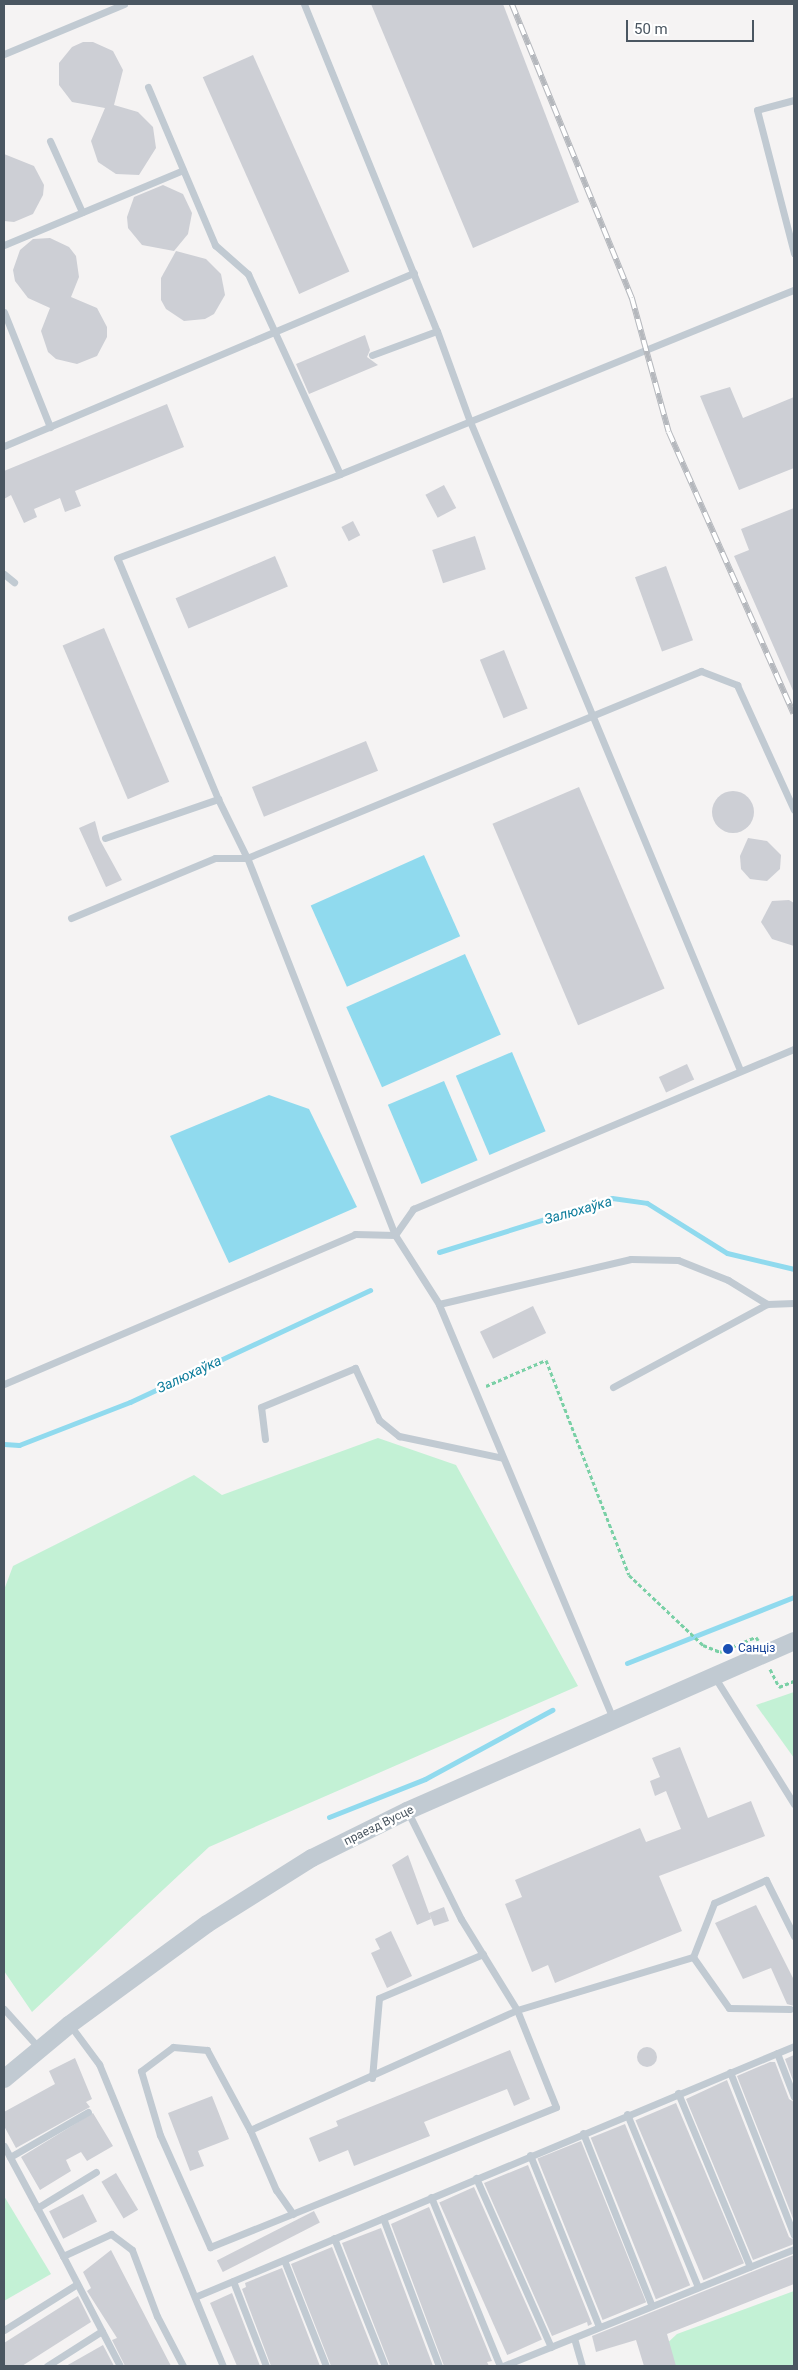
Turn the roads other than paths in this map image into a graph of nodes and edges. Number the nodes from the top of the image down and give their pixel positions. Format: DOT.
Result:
graph roads {
  1 [pos="124,4"];
  2 [pos="304,4"];
  3 [pos="4,54"];
  4 [pos="148,87"];
  5 [pos="794,100"];
  6 [pos="50,141"];
  7 [pos="183,170"];
  8 [pos="82,212"];
  9 [pos="4,245"];
  10 [pos="794,253"];
  11 [pos="414,273"];
  12 [pos="794,290"];
  13 [pos="4,312"];
  14 [pos="437,331"];
  15 [pos="274,334"];
  16 [pos="372,355"];
  17 [pos="469,419"];
  18 [pos="50,428"];
  19 [pos="4,446"];
  20 [pos="340,474"];
  21 [pos="4,574"];
  22 [pos="14,582"];
  23 [pos="591,716"];
  24 [pos="218,799"];
  25 [pos="794,810"];
  26 [pos="105,838"];
  27 [pos="247,858"];
  28 [pos="71,918"];
  29 [pos="794,1049"];
  30 [pos="740,1070"];
  31 [pos="395,1235"];
  32 [pos="794,1303"];
  33 [pos="438,1304"];
  34 [pos="767,1304"];
  35 [pos="4,1384"];
  36 [pos="613,1387"];
  37 [pos="265,1440"];
  38 [pos="503,1458"];
  39 [pos="794,1641"];
  40 [pos="714,1675"];
  41 [pos="614,1722"];
  42 [pos="794,1804"];
  43 [pos="407,1811"];
  44 [pos="794,1936"];
  45 [pos="483,1954"];
  46 [pos="693,1957"];
  47 [pos="4,2009"];
  48 [pos="517,2010"];
  49 [pos="790,2010"];
  50 [pos="69,2025"];
  51 [pos="794,2046"];
  52 [pos="40,2049"];
  53 [pos="777,2053"];
  54 [pos="730,2072"];
  55 [pos="372,2078"];
  56 [pos="4,2079"];
  57 [pos="678,2093"];
  58 [pos="794,2097"];
  59 [pos="88,2112"];
  60 [pos="627,2114"];
  61 [pos="250,2130"];
  62 [pos="583,2133"];
  63 [pos="4,2146"];
  64 [pos="530,2155"];
  65 [pos="10,2157"];
  66 [pos="96,2172"];
  67 [pos="476,2178"];
  68 [pos="431,2197"];
  69 [pos="37,2208"];
  70 [pos="293,2214"];
  71 [pos="382,2218"];
  72 [pos="794,2234"];
  73 [pos="334,2238"];
  74 [pos="794,2249"];
  75 [pos="63,2256"];
  76 [pos="284,2260"];
  77 [pos="750,2267"];
  78 [pos="233,2281"];
  79 [pos="78,2284"];
  80 [pos="698,2287"];
  81 [pos="197,2296"];
  82 [pos="652,2306"];
  83 [pos="599,2327"];
  84 [pos="4,2330"];
  85 [pos="102,2331"];
  86 [pos="574,2338"];
  87 [pos="551,2347"];
  88 [pos="523,2358"];
  89 [pos="58,2363"];
  90 [pos="47,2366"];
  91 [pos="120,2366"];
  92 [pos="183,2366"];
  93 [pos="223,2366"];
  94 [pos="266,2366"];
  95 [pos="326,2366"];
  96 [pos="385,2366"];
  97 [pos="439,2366"];
  98 [pos="501,2366"];
  99 [pos="525,2366"];
  100 [pos="582,2366"];
  1 -- 3 [label="lane"];
  2 -- 11 [label="lane"];
  4 -- 7 [label="lane"];
  5 -- 10 [label="lane"];
  6 -- 8 [label="lane"];
  7 -- 8 [label="lane"];
  7 -- 15 [label="lane"];
  8 -- 9 [label="lane"];
  11 -- 14 [label="lane"];
  11 -- 15 [label="lane"];
  12 -- 17 [label="lane"];
  13 -- 18 [label="lane"];
  14 -- 16 [label="lane"];
  14 -- 17 [label="lane"];
  15 -- 18 [label="lane"];
  15 -- 20 [label="lane"];
  17 -- 20 [label="lane"];
  17 -- 23 [label="lane"];
  18 -- 19 [label="lane"];
  20 -- 24 [label="lane"];
  21 -- 22 [label="lane"];
  23 -- 25 [label="lane"];
  23 -- 27 [label="lane"];
  23 -- 30 [label="lane"];
  24 -- 26 [label="lane"];
  24 -- 27 [label="lane"];
  27 -- 28 [label="lane"];
  27 -- 31 [label="lane"];
  29 -- 30 [label="lane"];
  30 -- 31 [label="lane"];
  31 -- 33 [label="lane"];
  31 -- 35 [label="lane"];
  32 -- 34 [label="lane"];
  33 -- 34 [label="lane"];
  33 -- 38 [label="lane"];
  34 -- 36 [label="lane"];
  37 -- 38 [label="lane"];
  38 -- 41 [label="lane"];
  39 -- 40 [label="street, праезд Вусце"];
  40 -- 41 [label="street, праезд Вусце"];
  40 -- 42 [label="lane"];
  41 -- 43 [label="street, праезд Вусце"];
  43 -- 45 [label="lane"];
  43 -- 50 [label="street, праезд Вусце"];
  44 -- 46 [label="lane"];
  45 -- 48 [label="lane"];
  45 -- 55 [label="lane"];
  46 -- 48 [label="lane"];
  46 -- 49 [label="lane"];
  47 -- 52 [label="lane"];
  48 -- 55 [label="lane"];
  48 -- 70 [label="lane"];
  50 -- 52 [label="street, праезд Вусце"];
  50 -- 81 [label="lane"];
  51 -- 53 [label="lane"];
  52 -- 56 [label="street, праезд Вусце"];
  53 -- 54 [label="lane"];
  53 -- 58 [label="lane"];
  54 -- 57 [label="lane"];
  54 -- 72 [label="lane"];
  55 -- 61 [label="lane"];
  57 -- 60 [label="lane"];
  57 -- 77 [label="lane"];
  59 -- 65 [label="lane"];
  60 -- 62 [label="lane"];
  60 -- 80 [label="lane"];
  61 -- 70 [label="lane"];
  61 -- 70 [label="lane"];
  62 -- 64 [label="lane"];
  62 -- 82 [label="lane"];
  63 -- 65 [label="lane"];
  64 -- 67 [label="lane"];
  64 -- 83 [label="lane"];
  65 -- 69 [label="lane"];
  66 -- 69 [label="lane"];
  67 -- 68 [label="lane"];
  67 -- 87 [label="lane"];
  68 -- 71 [label="lane"];
  68 -- 98 [label="lane"];
  69 -- 75 [label="lane"];
  71 -- 73 [label="lane"];
  71 -- 97 [label="lane"];
  73 -- 76 [label="lane"];
  73 -- 96 [label="lane"];
  74 -- 77 [label="lane"];
  75 -- 79 [label="lane"];
  75 -- 92 [label="lane"];
  76 -- 78 [label="lane"];
  76 -- 95 [label="lane"];
  77 -- 80 [label="lane"];
  78 -- 81 [label="lane"];
  78 -- 94 [label="lane"];
  79 -- 84 [label="lane"];
  79 -- 85 [label="lane"];
  80 -- 82 [label="lane"];
  81 -- 93 [label="lane"];
  82 -- 83 [label="lane"];
  83 -- 86 [label="lane"];
  85 -- 89 [label="lane"];
  85 -- 91 [label="lane"];
  86 -- 87 [label="lane"];
  86 -- 100 [label="lane"];
  87 -- 88 [label="lane"];
  88 -- 98 [label="lane"];
  88 -- 99 [label="lane"];
  89 -- 90 [label="lane"];
}
